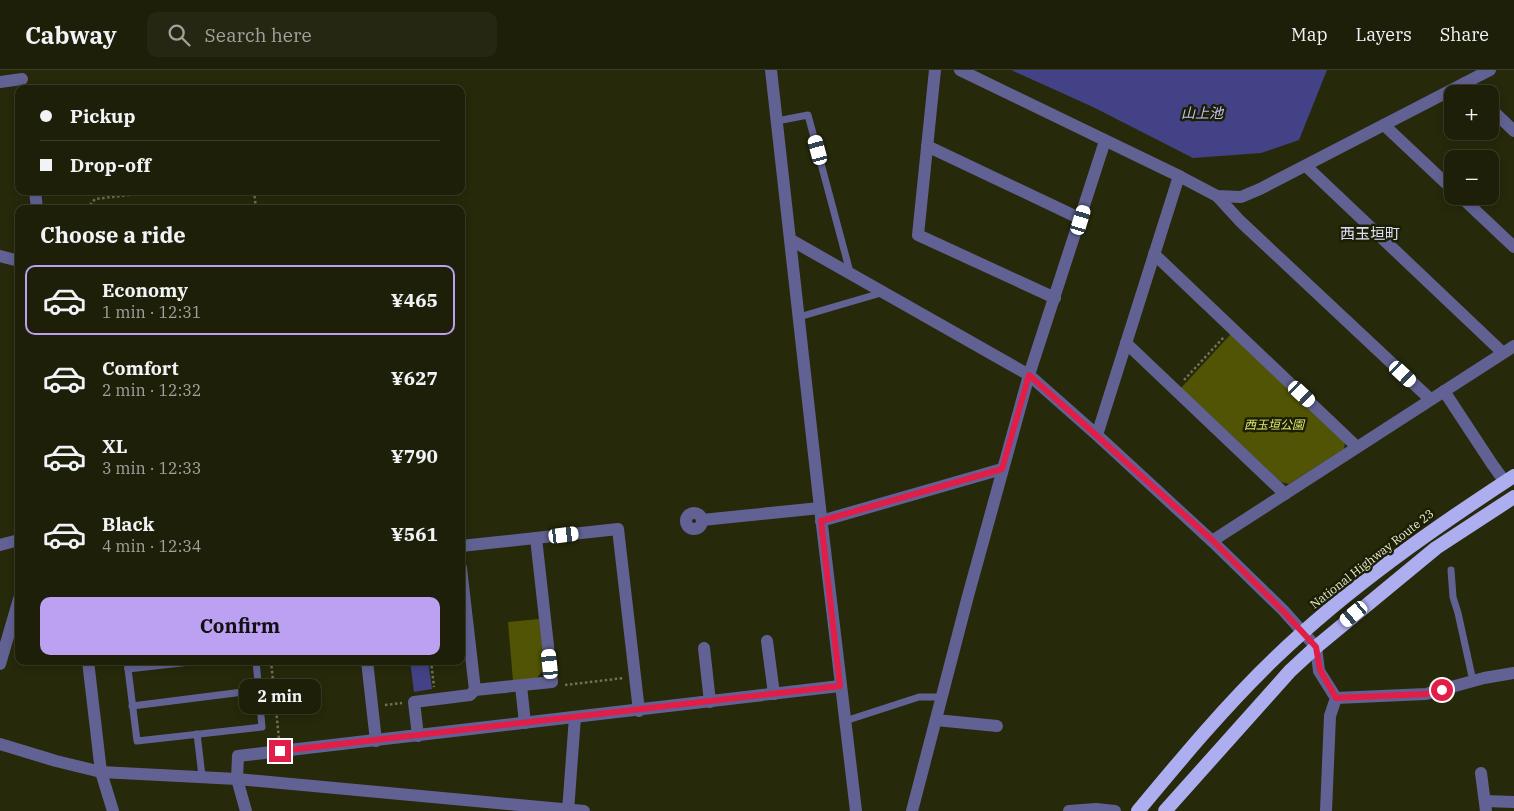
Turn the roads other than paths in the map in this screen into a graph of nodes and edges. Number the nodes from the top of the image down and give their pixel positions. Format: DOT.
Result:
graph roads {
  1 [pos="771,70"];
  2 [pos="935,70"];
  3 [pos="960,70"];
  4 [pos="1490,70"];
  5 [pos="22,79"];
  6 [pos="0,82"];
  7 [pos="1465,84"];
  8 [pos="1499,117"];
  9 [pos="777,121"];
  10 [pos="1384,125"];
  11 [pos="1514,131"];
  12 [pos="1105,141"];
  13 [pos="927,146"];
  14 [pos="1306,166"];
  15 [pos="1179,176"];
  16 [pos="1444,181"];
  17 [pos="1217,196"];
  18 [pos="1470,205"];
  19 [pos="1081,220"];
  20 [pos="791,240"];
  21 [pos="1514,247"];
  22 [pos="1154,254"];
  23 [pos="0,256"];
  24 [pos="15,259"];
  25 [pos="850,275"];
  26 [pos="881,293"];
  27 [pos="1055,298"];
  28 [pos="799,317"];
  29 [pos="1126,343"];
  30 [pos="1508,349"];
  31 [pos="1029,375"];
  32 [pos="1444,391"];
  33 [pos="1430,399"];
  34 [pos="1096,435"];
  35 [pos="1357,447"];
  36 [pos="1002,469"];
  37 [pos="1510,479"];
  38 [pos="1285,494"];
  39 [pos="1514,497"];
  40 [pos="820,508"];
  41 [pos="702,520"];
  42 [pos="821,521"];
  43 [pos="536,538"];
  44 [pos="1212,540"];
  45 [pos="15,541"];
  46 [pos="0,545"];
  47 [pos="465,546"];
  48 [pos="1451,570"];
  49 [pos="465,606"];
  50 [pos="15,613"];
  51 [pos="1302,633"];
  52 [pos="767,641"];
  53 [pos="1316,647"];
  54 [pos="704,648"];
  55 [pos="0,664"];
  56 [pos="88,665"];
  57 [pos="128,665"];
  58 [pos="164,665"];
  59 [pos="256,665"];
  60 [pos="367,665"];
  61 [pos="128,669"];
  62 [pos="1514,673"];
  63 [pos="1473,681"];
  64 [pos="521,686"];
  65 [pos="840,686"];
  66 [pos="259,690"];
  67 [pos="474,690"];
  68 [pos="774,694"];
  69 [pos="942,697"];
  70 [pos="1336,698"];
  71 [pos="710,702"];
  72 [pos="132,706"];
  73 [pos="639,711"];
  74 [pos="575,717"];
  75 [pos="936,720"];
  76 [pos="845,721"];
  77 [pos="525,723"];
  78 [pos="998,726"];
  79 [pos="197,734"];
  80 [pos="418,736"];
  81 [pos="376,741"];
  82 [pos="0,744"];
  83 [pos="101,772"];
  84 [pos="1481,773"];
  85 [pos="202,776"];
  86 [pos="237,779"];
  87 [pos="1514,802"];
  88 [pos="1486,806"];
  89 [pos="568,810"];
  90 [pos="113,811"];
  91 [pos="246,811"];
  92 [pos="584,811"];
  93 [pos="856,811"];
  94 [pos="912,811"];
  95 [pos="1069,811"];
  96 [pos="1115,811"];
  97 [pos="1138,811"];
  98 [pos="1165,811"];
  99 [pos="1326,811"];
  1 -- 9 [label="street"];
  2 -- 13 [label="street"];
  3 -- 12 [label="street"];
  4 -- 7 [label="street"];
  5 -- 6 [label="street"];
  7 -- 10 [label="street"];
  8 -- 11 [label="street"];
  9 -- 20 [label="street"];
  9 -- 25 [label="lane"];
  10 -- 14 [label="street"];
  10 -- 16 [label="street"];
  12 -- 15 [label="street"];
  12 -- 19 [label="street"];
  13 -- 19 [label="street"];
  13 -- 27 [label="street"];
  14 -- 17 [label="street"];
  14 -- 30 [label="street"];
  15 -- 17 [label="street"];
  15 -- 22 [label="street"];
  17 -- 33 [label="street"];
  18 -- 21 [label="street"];
  19 -- 27 [label="street"];
  20 -- 25 [label="street"];
  20 -- 28 [label="street"];
  22 -- 29 [label="street"];
  22 -- 35 [label="street"];
  23 -- 24 [label="street"];
  25 -- 26 [label="street"];
  26 -- 28 [label="lane"];
  26 -- 31 [label="street"];
  27 -- 31 [label="street"];
  28 -- 40 [label="street"];
  29 -- 34 [label="street"];
  29 -- 38 [label="street"];
  30 -- 32 [label="street"];
  31 -- 34 [label="street"];
  31 -- 36 [label="street"];
  32 -- 33 [label="street"];
  32 -- 37 [label="street"];
  33 -- 35 [label="street"];
  34 -- 44 [label="street"];
  35 -- 38 [label="street"];
  36 -- 42 [label="street"];
  36 -- 69 [label="street"];
  37 -- 51 [label="highway, National Highway Route 23"];
  38 -- 44 [label="street"];
  39 -- 53 [label="highway"];
  40 -- 41 [label="street"];
  40 -- 42 [label="street"];
  42 -- 65 [label="street"];
  43 -- 47 [label="street"];
  43 -- 64 [label="street"];
  43 -- 73 [label="street"];
  44 -- 51 [label="street"];
  45 -- 46 [label="street"];
  48 -- 63 [label="lane"];
  49 -- 67 [label="street"];
  50 -- 55 [label="street"];
  51 -- 53 [label="street"];
  51 -- 97 [label="highway, National Highway Route 23"];
  52 -- 68 [label="street"];
  53 -- 70 [label="street"];
  53 -- 98 [label="highway"];
  54 -- 71 [label="street"];
  56 -- 83 [label="street"];
  57 -- 61 [label="lane"];
  58 -- 61 [label="lane"];
  59 -- 66 [label="lane"];
  60 -- 81 [label="street"];
  61 -- 72 [label="lane"];
  62 -- 63 [label="street"];
  63 -- 70 [label="street"];
  64 -- 67 [label="street"];
  64 -- 77 [label="street"];
  65 -- 68 [label="street"];
  65 -- 76 [label="street"];
  66 -- 72 [label="lane"];
  66 -- 79 [label="lane"];
  67 -- 80 [label="street"];
  68 -- 71 [label="street"];
  69 -- 75 [label="street"];
  69 -- 76 [label="lane"];
  70 -- 99 [label="street"];
  71 -- 73 [label="street"];
  72 -- 79 [label="lane"];
  73 -- 74 [label="street"];
  74 -- 77 [label="street"];
  74 -- 89 [label="street"];
  75 -- 78 [label="street"];
  75 -- 94 [label="street"];
  76 -- 93 [label="street"];
  77 -- 80 [label="street"];
  79 -- 85 [label="lane"];
  80 -- 81 [label="street"];
  81 -- 86 [label="street"];
  82 -- 83 [label="street"];
  83 -- 85 [label="street"];
  83 -- 90 [label="street"];
  84 -- 88 [label="street"];
  85 -- 86 [label="street"];
  86 -- 89 [label="street"];
  86 -- 91 [label="street"];
  87 -- 88 [label="street"];
  89 -- 92 [label="street"];
  95 -- 96 [label="street"];
}
